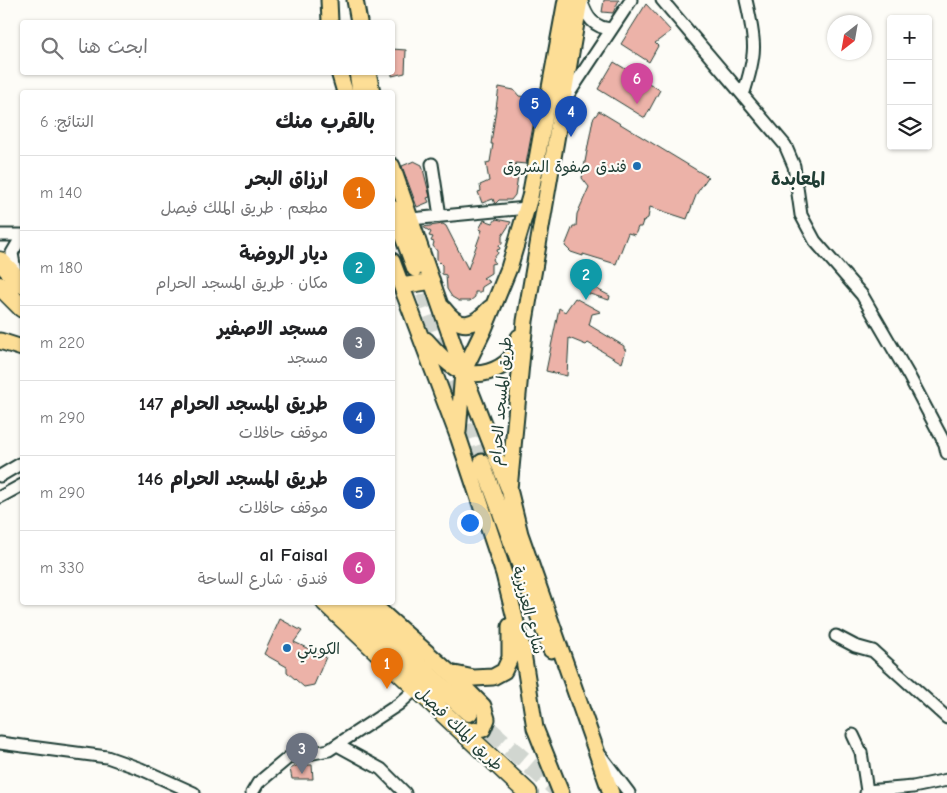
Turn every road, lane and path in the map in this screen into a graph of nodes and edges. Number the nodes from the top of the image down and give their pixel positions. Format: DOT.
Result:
graph roads {
  1 [pos="329,0"];
  2 [pos="353,0"];
  3 [pos="566,0"];
  4 [pos="580,0"];
  5 [pos="631,0"];
  6 [pos="662,0"];
  7 [pos="746,0"];
  8 [pos="330,20"];
  9 [pos="352,20"];
  10 [pos="358,20"];
  11 [pos="612,29"];
  12 [pos="340,75"];
  13 [pos="357,75"];
  14 [pos="369,75"];
  15 [pos="344,90"];
  16 [pos="360,90"];
  17 [pos="372,90"];
  18 [pos="743,95"];
  19 [pos="563,103"];
  20 [pos="432,164"];
  21 [pos="395,175"];
  22 [pos="526,208"];
  23 [pos="395,216"];
  24 [pos="440,216"];
  25 [pos="410,219"];
  26 [pos="0,235"];
  27 [pos="20,236"];
  28 [pos="20,239"];
  29 [pos="0,261"];
  30 [pos="395,268"];
  31 [pos="416,269"];
  32 [pos="20,281"];
  33 [pos="432,281"];
  34 [pos="0,286"];
  35 [pos="402,286"];
  36 [pos="438,301"];
  37 [pos="496,301"];
  38 [pos="20,306"];
  39 [pos="525,321"];
  40 [pos="420,333"];
  41 [pos="0,341"];
  42 [pos="20,347"];
  43 [pos="463,372"];
  44 [pos="458,436"];
  45 [pos="947,454"];
  46 [pos="482,462"];
  47 [pos="20,464"];
  48 [pos="0,476"];
  49 [pos="20,486"];
  50 [pos="509,489"];
  51 [pos="0,497"];
  52 [pos="504,574"];
  53 [pos="328,605"];
  54 [pos="351,605"];
  55 [pos="373,605"];
  56 [pos="836,636"];
  57 [pos="450,673"];
  58 [pos="418,687"];
  59 [pos="470,712"];
  60 [pos="947,718"];
  61 [pos="461,728"];
  62 [pos="853,735"];
  63 [pos="0,743"];
  64 [pos="337,745"];
  65 [pos="594,747"];
  66 [pos="947,780"];
  67 [pos="923,789"];
  68 [pos="611,792"];
  69 [pos="866,792"];
  70 [pos="192,793"];
  71 [pos="252,793"];
  72 [pos="405,793"];
  73 [pos="528,793"];
  74 [pos="561,793"];
  75 [pos="629,793"];
  1 -- 8 [label="main road"];
  2 -- 9 [label="main road"];
  2 -- 10 [label="main road"];
  3 -- 22 [label="main road, طريق المسجد الحرام"];
  4 -- 11 [label="street"];
  4 -- 19 [label="main road, طريق المسجد الحرام"];
  5 -- 11 [label="street"];
  6 -- 18 [label="street"];
  7 -- 18 [label="street"];
  11 -- 19 [label="street"];
  12 -- 15 [label="main road"];
  13 -- 16 [label="main road"];
  14 -- 17 [label="main road"];
  18 -- 45 [label="street"];
  19 -- 39 [label="main road, طريق المسجد الحرام"];
  20 -- 24 [label="street"];
  21 -- 25 [label="main road"];
  22 -- 24 [label="street"];
  22 -- 37 [label="main road, طريق المسجد الحرام"];
  23 -- 31 [label="main road"];
  24 -- 25 [label="street"];
  25 -- 33 [label="main road"];
  26 -- 27 [label="street"];
  28 -- 32 [label="street"];
  29 -- 32 [label="highway"];
  30 -- 35 [label="main road, شارع العزيزية"];
  33 -- 35 [label="main road"];
  33 -- 36 [label="main road"];
  34 -- 38 [label="highway"];
  35 -- 40 [label="main road, شارع العزيزية"];
  36 -- 37 [label="main road"];
  36 -- 43 [label="main road"];
  37 -- 43 [label="main road, طريق المسجد الحرام"];
  39 -- 43 [label="main road"];
  39 -- 50 [label="main road, طريق المسجد الحرام"];
  40 -- 43 [label="main road"];
  40 -- 44 [label="main road, شارع العزيزية"];
  41 -- 42 [label="main road"];
  43 -- 44 [label="main road, طريق المسجد الحرام"];
  43 -- 50 [label="main road"];
  44 -- 52 [label="main road, شارع العزيزية"];
  46 -- 68 [label="main road"];
  47 -- 48 [label="street"];
  49 -- 51 [label="street"];
  50 -- 65 [label="main road, طريق المسجد الحرام"];
  52 -- 57 [label="main road"];
  52 -- 74 [label="main road, شارع العزيزية"];
  53 -- 58 [label="highway, طريق الملك فيصل"];
  54 -- 59 [label="highway, طريق الملك فيصل"];
  55 -- 57 [label="main road"];
  56 -- 60 [label="street"];
  57 -- 61 [label="main road"];
  58 -- 61 [label="highway, طريق الملك فيصل"];
  58 -- 64 [label="street"];
  61 -- 73 [label="highway, طريق الملك فيصل"];
  62 -- 69 [label="street"];
  63 -- 70 [label="street"];
  64 -- 71 [label="street"];
  64 -- 72 [label="street"];
  65 -- 68 [label="main road, طريق المسجد الحرام"];
  65 -- 75 [label="street"];
  66 -- 67 [label="street"];
  67 -- 69 [label="street"];
}
